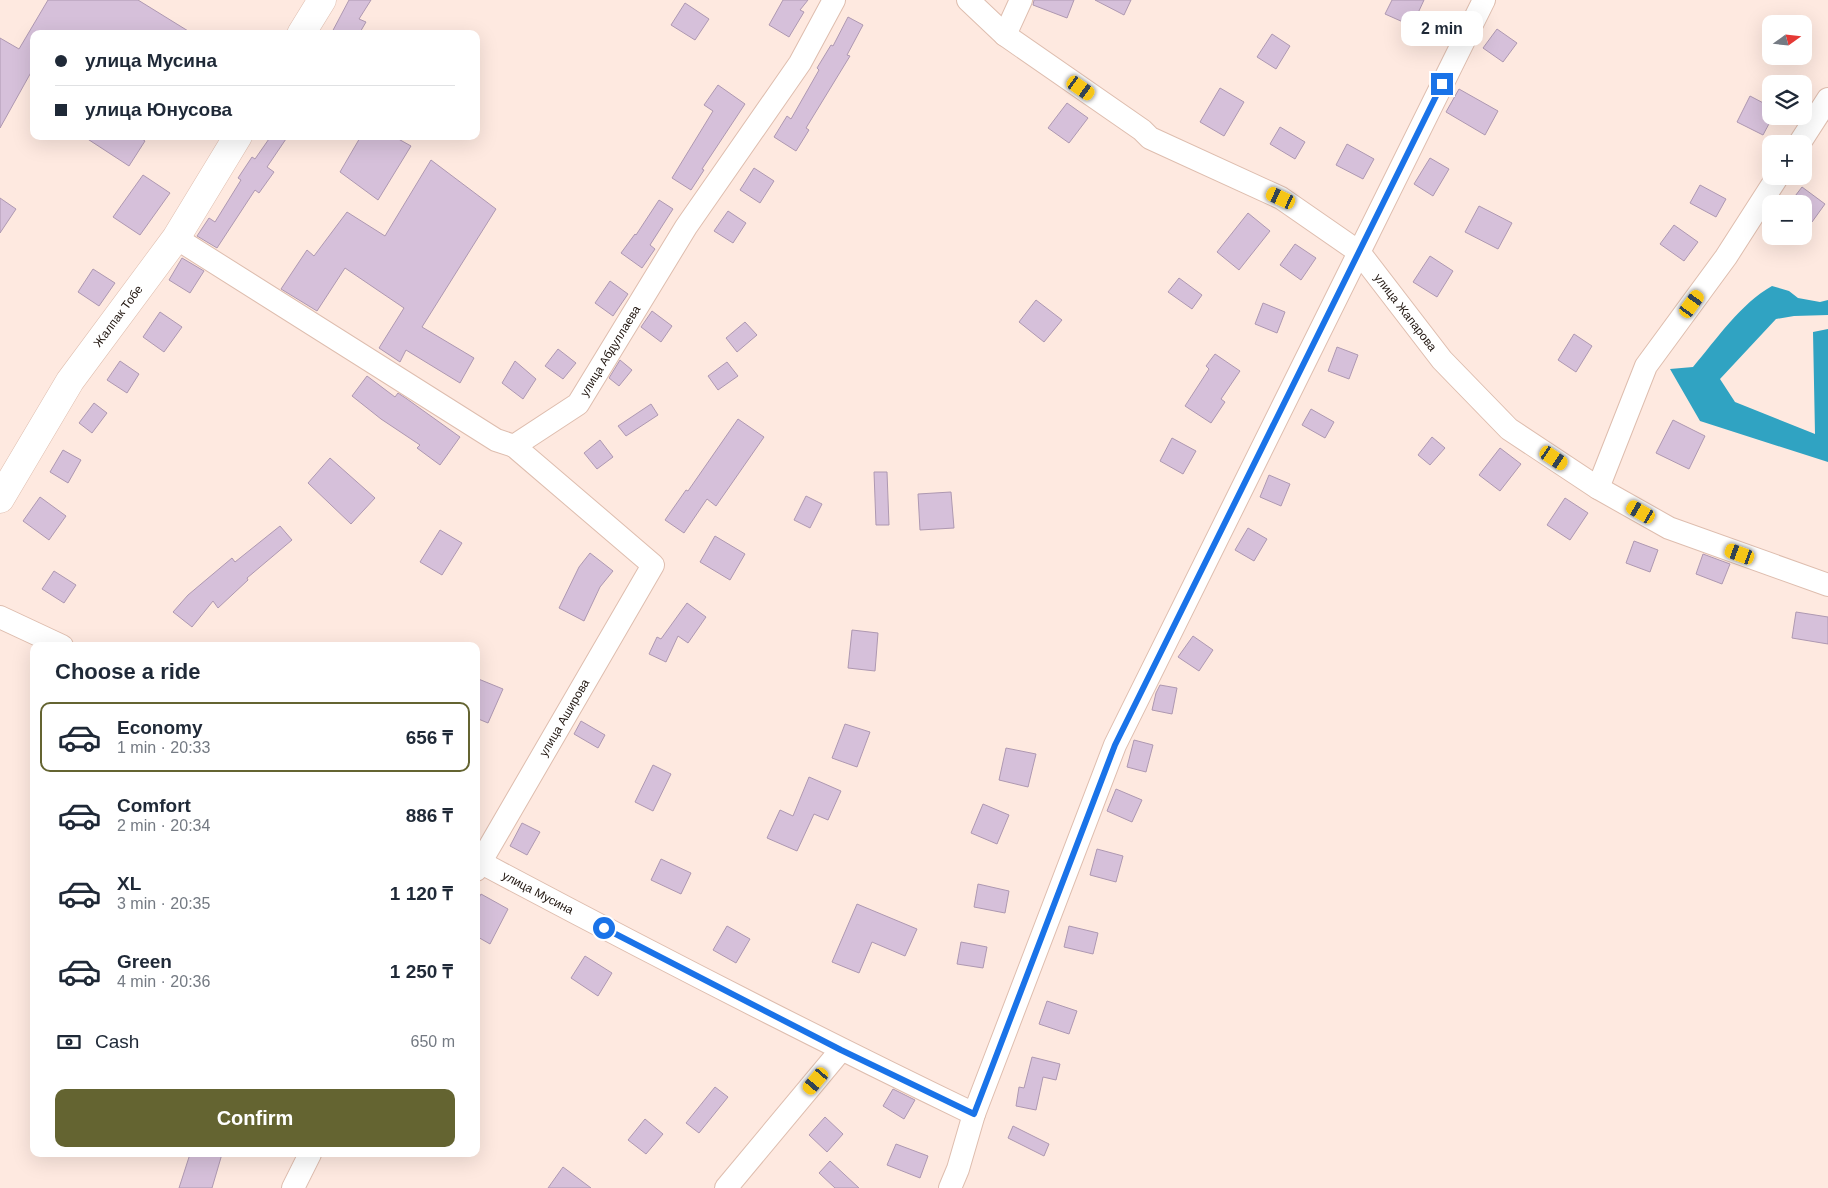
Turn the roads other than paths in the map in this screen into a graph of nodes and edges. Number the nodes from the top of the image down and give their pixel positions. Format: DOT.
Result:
graph roads {
  1 [pos="322,0"];
  2 [pos="834,0"];
  3 [pos="968,0"];
  4 [pos="1021,0"];
  5 [pos="1484,0"];
  6 [pos="303,30"];
  7 [pos="1005,34"];
  8 [pos="1828,99"];
  9 [pos="1805,135"];
  10 [pos="236,140"];
  11 [pos="1772,185"];
  12 [pos="176,238"];
  13 [pos="1359,252"];
  14 [pos="514,446"];
  15 [pos="1598,488"];
  16 [pos="0,499"];
  17 [pos="1828,585"];
  18 [pos="0,617"];
  19 [pos="53,642"];
  20 [pos="480,861"];
  21 [pos="480,865"];
  22 [pos="841,1050"];
  23 [pos="974,1114"];
  24 [pos="308,1157"];
  25 [pos="293,1188"];
  26 [pos="726,1188"];
  27 [pos="950,1188"];
  1 -- 6 [label="main road"];
  2 -- 14 [label="street, улица Абдуллаева"];
  3 -- 7 [label="street, улица Жапарова"];
  4 -- 7 [label="street"];
  5 -- 13 [label="street"];
  7 -- 13 [label="street, улица Жапарова"];
  8 -- 9 [label="street"];
  10 -- 12 [label="main road, Жалпак Тобе"];
  11 -- 15 [label="street"];
  12 -- 14 [label="street"];
  12 -- 16 [label="main road, Жалпак Тобе"];
  13 -- 15 [label="street, улица Жапарова"];
  13 -- 23 [label="street"];
  14 -- 20 [label="street, улица Аширова"];
  15 -- 17 [label="street, улица Жапарова"];
  18 -- 19 [label="street"];
  21 -- 22 [label="street, улица Мусина"];
  22 -- 23 [label="street, улица Мусина"];
  22 -- 26 [label="street"];
  23 -- 27 [label="street"];
  24 -- 25 [label="street"];
}
